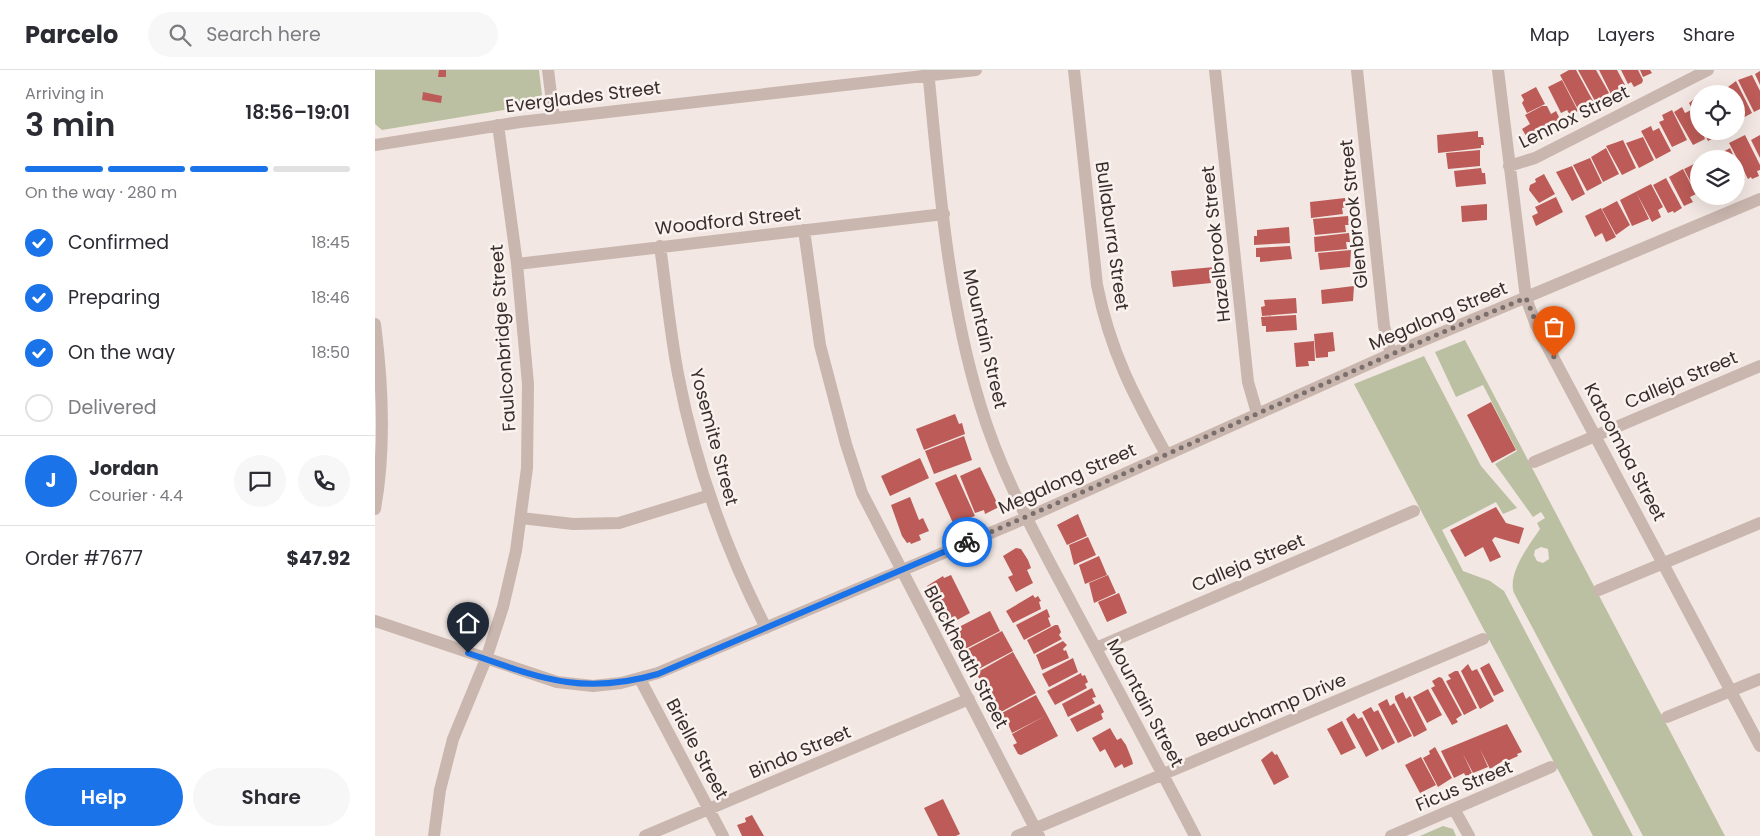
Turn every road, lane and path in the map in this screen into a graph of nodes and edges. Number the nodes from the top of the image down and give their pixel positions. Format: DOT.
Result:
graph roads {
  1 [pos="548,70"];
  2 [pos="975,70"];
  3 [pos="1074,70"];
  4 [pos="1215,70"];
  5 [pos="1357,70"];
  6 [pos="1498,70"];
  7 [pos="1708,70"];
  8 [pos="929,72"];
  9 [pos="554,118"];
  10 [pos="497,125"];
  11 [pos="375,145"];
  12 [pos="1509,166"];
  13 [pos="1760,199"];
  14 [pos="944,214"];
  15 [pos="804,230"];
  16 [pos="660,246"];
  17 [pos="517,264"];
  18 [pos="1526,298"];
  19 [pos="375,324"];
  20 [pos="1391,354"];
  21 [pos="1760,366"];
  22 [pos="1257,413"];
  23 [pos="1597,436"];
  24 [pos="378,446"];
  25 [pos="1166,454"];
  26 [pos="1533,462"];
  27 [pos="710,495"];
  28 [pos="375,510"];
  29 [pos="1415,511"];
  30 [pos="521,518"];
  31 [pos="1026,518"];
  32 [pos="1760,523"];
  33 [pos="1664,563"];
  34 [pos="901,570"];
  35 [pos="1599,590"];
  36 [pos="375,621"];
  37 [pos="766,628"];
  38 [pos="1483,639"];
  39 [pos="1096,648"];
  40 [pos="487,659"];
  41 [pos="640,679"];
  42 [pos="1760,679"];
  43 [pos="1731,691"];
  44 [pos="969,699"];
  45 [pos="1667,717"];
  46 [pos="1760,746"];
  47 [pos="1551,768"];
  48 [pos="1163,774"];
  49 [pos="1454,809"];
  50 [pos="709,810"];
  51 [pos="1037,832"];
  52 [pos="434,836"];
  53 [pos="645,836"];
  54 [pos="723,836"];
  55 [pos="1017,836"];
  56 [pos="1195,836"];
  57 [pos="1391,836"];
  58 [pos="1469,836"];
  1 -- 9 [label="street"];
  2 -- 8 [label="street, Everglades Street"];
  3 -- 25 [label="street, Bullaburra Street"];
  4 -- 22 [label="street, Hazelbrook Street"];
  5 -- 20 [label="street, Glenbrook Street"];
  6 -- 12 [label="street, Katoomba Street"];
  7 -- 12 [label="street, Lennox Street"];
  8 -- 9 [label="street, Everglades Street"];
  8 -- 14 [label="street, Mountain Street"];
  9 -- 10 [label="street, Everglades Street"];
  10 -- 11 [label="street, Everglades Street"];
  10 -- 17 [label="street, Faulconbridge Street"];
  12 -- 18 [label="street, Katoomba Street"];
  13 -- 18 [label="street, Megalong Street"];
  14 -- 15 [label="street, Woodford Street"];
  14 -- 31 [label="street, Mountain Street"];
  15 -- 16 [label="street, Woodford Street"];
  15 -- 34 [label="street, Blackheath Street"];
  16 -- 17 [label="street, Woodford Street"];
  16 -- 27 [label="street, Yosemite Street"];
  17 -- 30 [label="street, Faulconbridge Street"];
  18 -- 20 [label="street, Megalong Street"];
  18 -- 23 [label="street, Katoomba Street"];
  19 -- 24 [label="street"];
  20 -- 22 [label="street, Megalong Street"];
  21 -- 23 [label="street, Calleja Street"];
  22 -- 25 [label="street, Megalong Street"];
  23 -- 26 [label="street, Calleja Street"];
  23 -- 33 [label="street, Katoomba Street"];
  24 -- 28 [label="street"];
  25 -- 31 [label="street, Megalong Street"];
  27 -- 30 [label="street"];
  27 -- 37 [label="street, Yosemite Street"];
  29 -- 39 [label="street, Calleja Street"];
  30 -- 40 [label="street, Faulconbridge Street"];
  31 -- 34 [label="street, Megalong Street"];
  31 -- 39 [label="street, Mountain Street"];
  32 -- 33 [label="street"];
  33 -- 35 [label="street"];
  33 -- 43 [label="street, Katoomba Street"];
  34 -- 37 [label="street, Megalong Street"];
  34 -- 44 [label="street, Blackheath Street"];
  36 -- 40 [label="street, Megalong Street"];
  37 -- 41 [label="street, Megalong Street"];
  38 -- 48 [label="street, Beauchamp Drive"];
  39 -- 48 [label="street, Mountain Street"];
  40 -- 41 [label="street, Megalong Street"];
  40 -- 52 [label="street, Faulconbridge Street"];
  41 -- 50 [label="street, Brielle Street"];
  42 -- 43 [label="street"];
  43 -- 45 [label="street"];
  43 -- 46 [label="street, Katoomba Street"];
  44 -- 50 [label="street, Bindo Street"];
  44 -- 51 [label="street, Blackheath Street"];
  47 -- 49 [label="street, Ficus Street"];
  48 -- 51 [label="street, Beauchamp Drive"];
  48 -- 56 [label="street, Mountain Street"];
  49 -- 57 [label="street, Ficus Street"];
  49 -- 58 [label="street"];
  50 -- 53 [label="street, Bindo Street"];
  50 -- 54 [label="street, Brielle Street"];
  51 -- 55 [label="street, Beauchamp Drive"];
}
